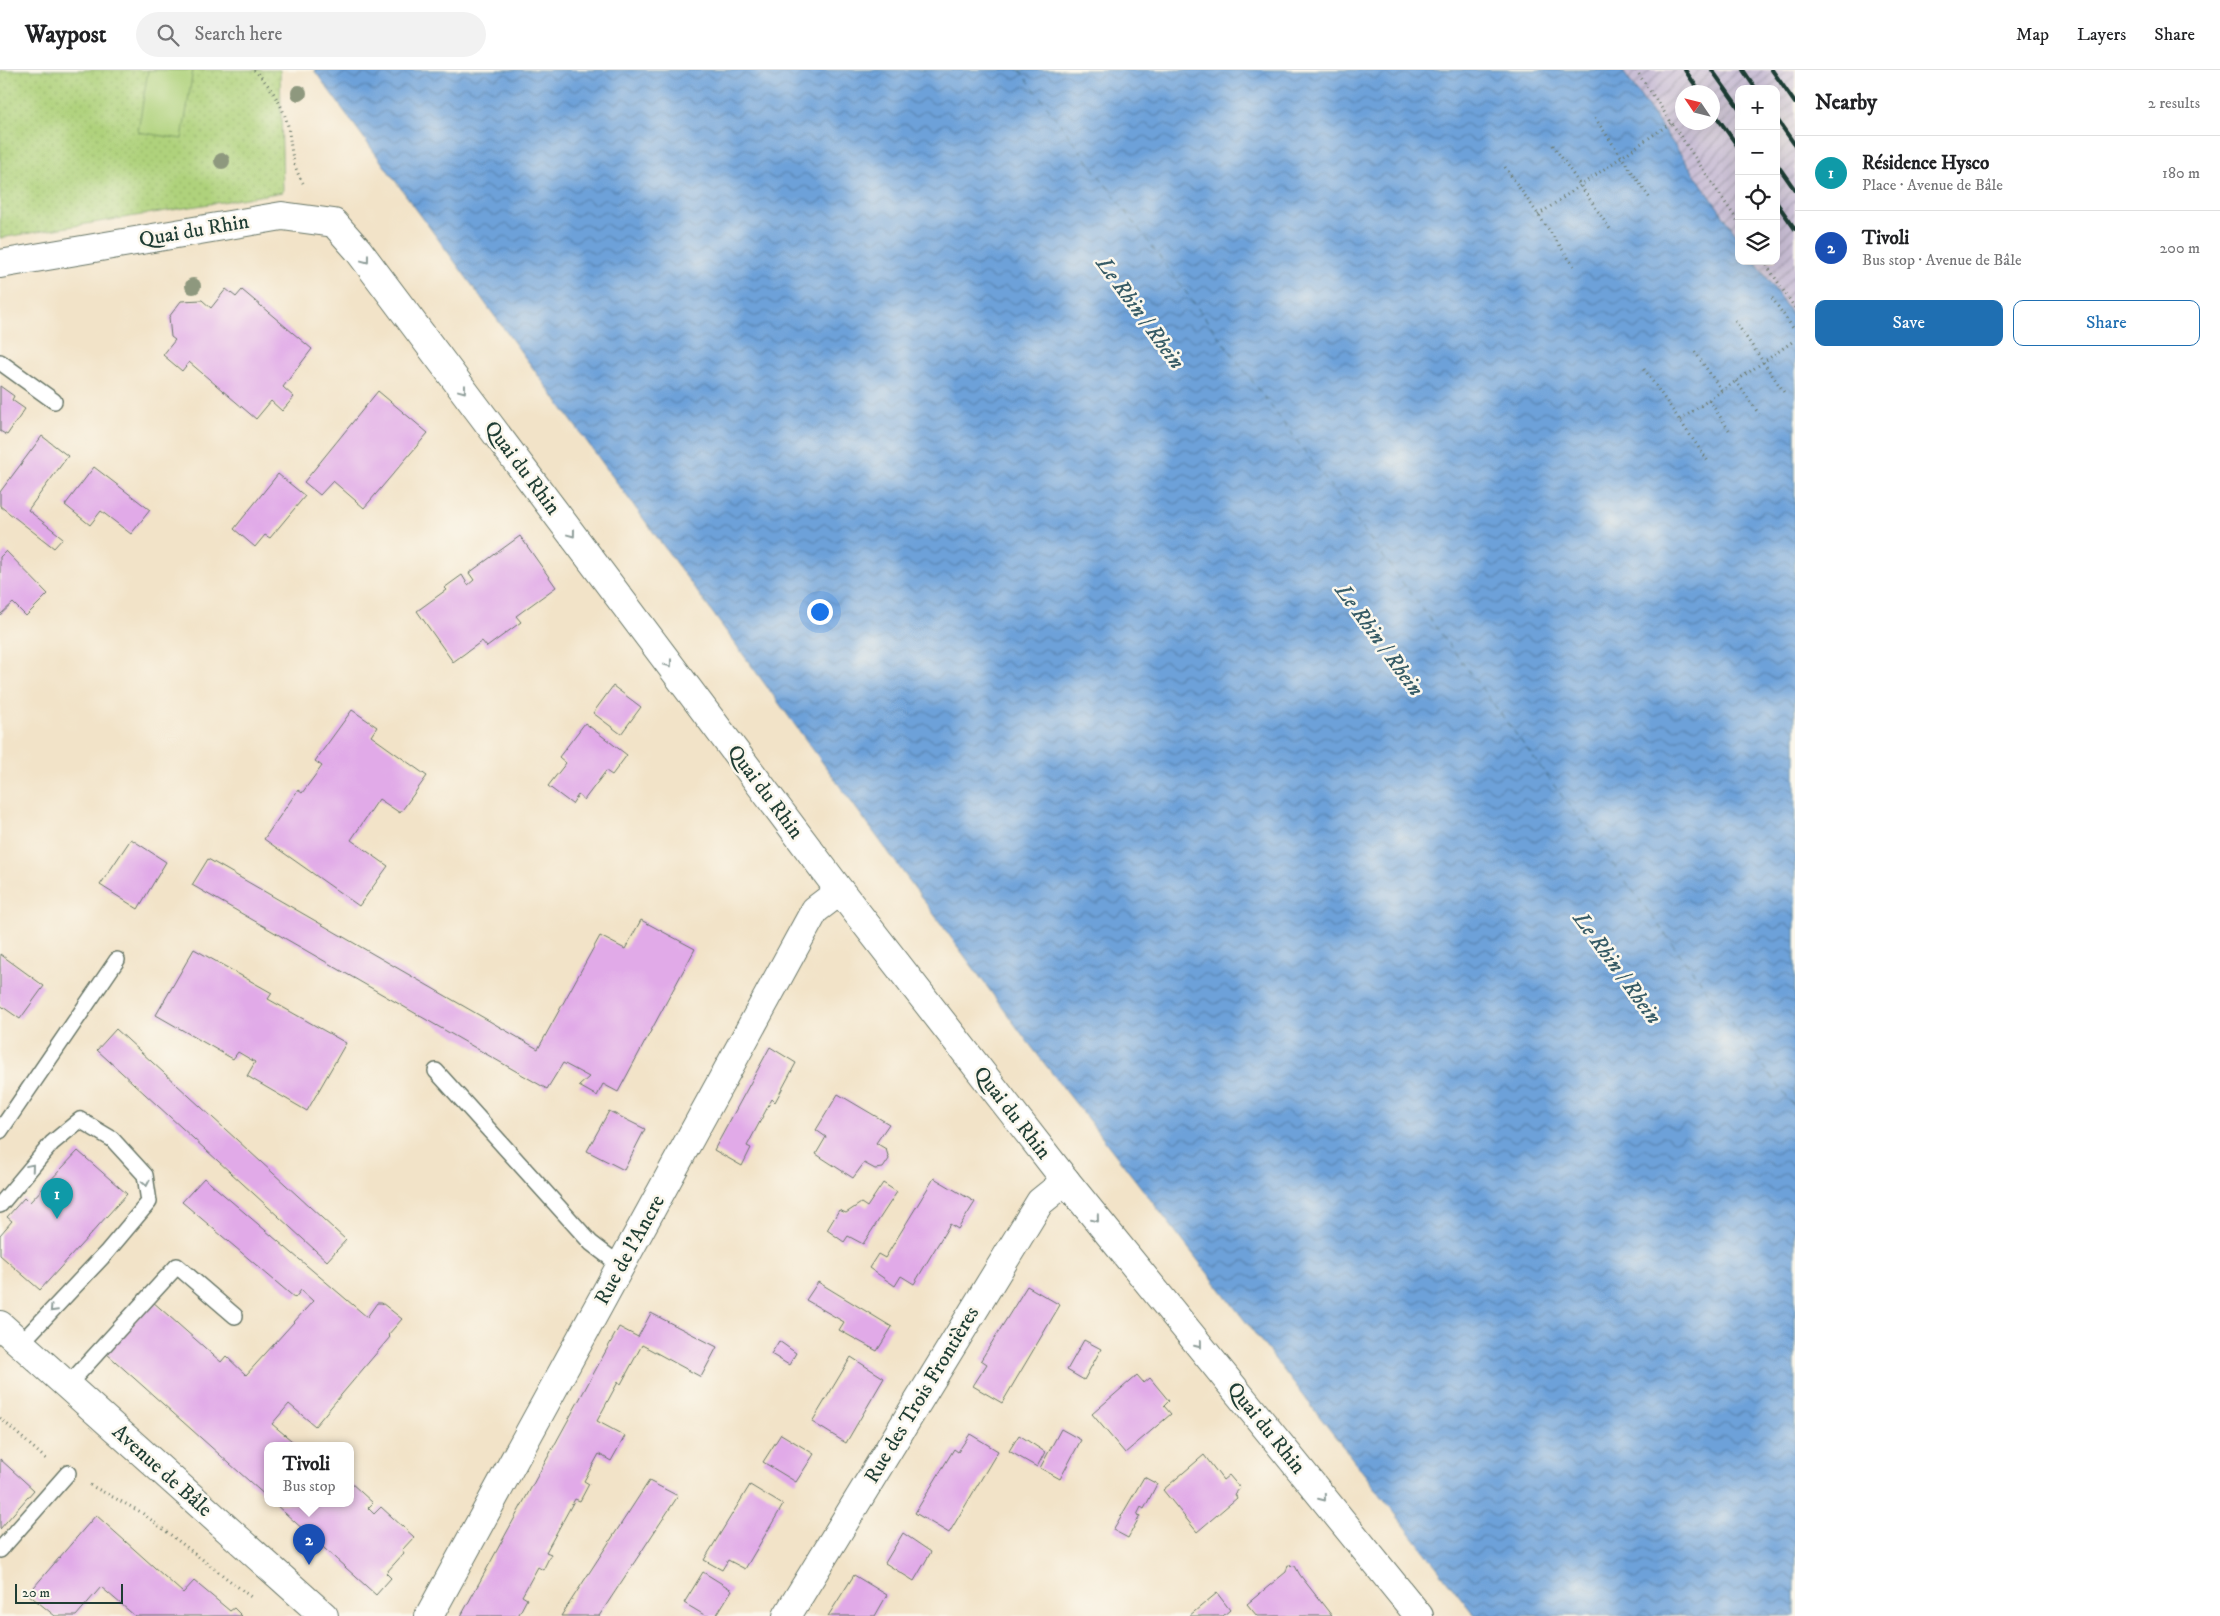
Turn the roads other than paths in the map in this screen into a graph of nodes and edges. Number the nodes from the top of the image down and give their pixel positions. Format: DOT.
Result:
graph roads {
  1 [pos="0,264"];
  2 [pos="0,362"];
  3 [pos="54,401"];
  4 [pos="840,891"];
  5 [pos="117,960"];
  6 [pos="436,1071"];
  7 [pos="0,1131"];
  8 [pos="1066,1181"];
  9 [pos="0,1205"];
  10 [pos="621,1266"];
  11 [pos="235,1316"];
  12 [pos="0,1325"];
  13 [pos="21,1344"];
  14 [pos="67,1386"];
  15 [pos="68,1473"];
  16 [pos="0,1550"];
  17 [pos="324,1616"];
  18 [pos="430,1616"];
  19 [pos="787,1616"];
  20 [pos="1419,1616"];
  1 -- 4 [label="street, Quai du Rhin, one-way"];
  2 -- 3 [label="lane"];
  4 -- 8 [label="street, Quai du Rhin"];
  4 -- 10 [label="street, Rue de l'Ancre"];
  5 -- 7 [label="lane"];
  6 -- 10 [label="lane"];
  8 -- 19 [label="street, Rue des Trois Frontières"];
  8 -- 20 [label="street, Quai du Rhin, one-way"];
  9 -- 13 [label="lane, one-way"];
  10 -- 18 [label="street, Rue de l'Ancre"];
  11 -- 14 [label="lane"];
  12 -- 13 [label="street, Avenue de Bâle"];
  13 -- 14 [label="street, Avenue de Bâle"];
  14 -- 17 [label="street, Avenue de Bâle"];
  15 -- 16 [label="lane"];
}
